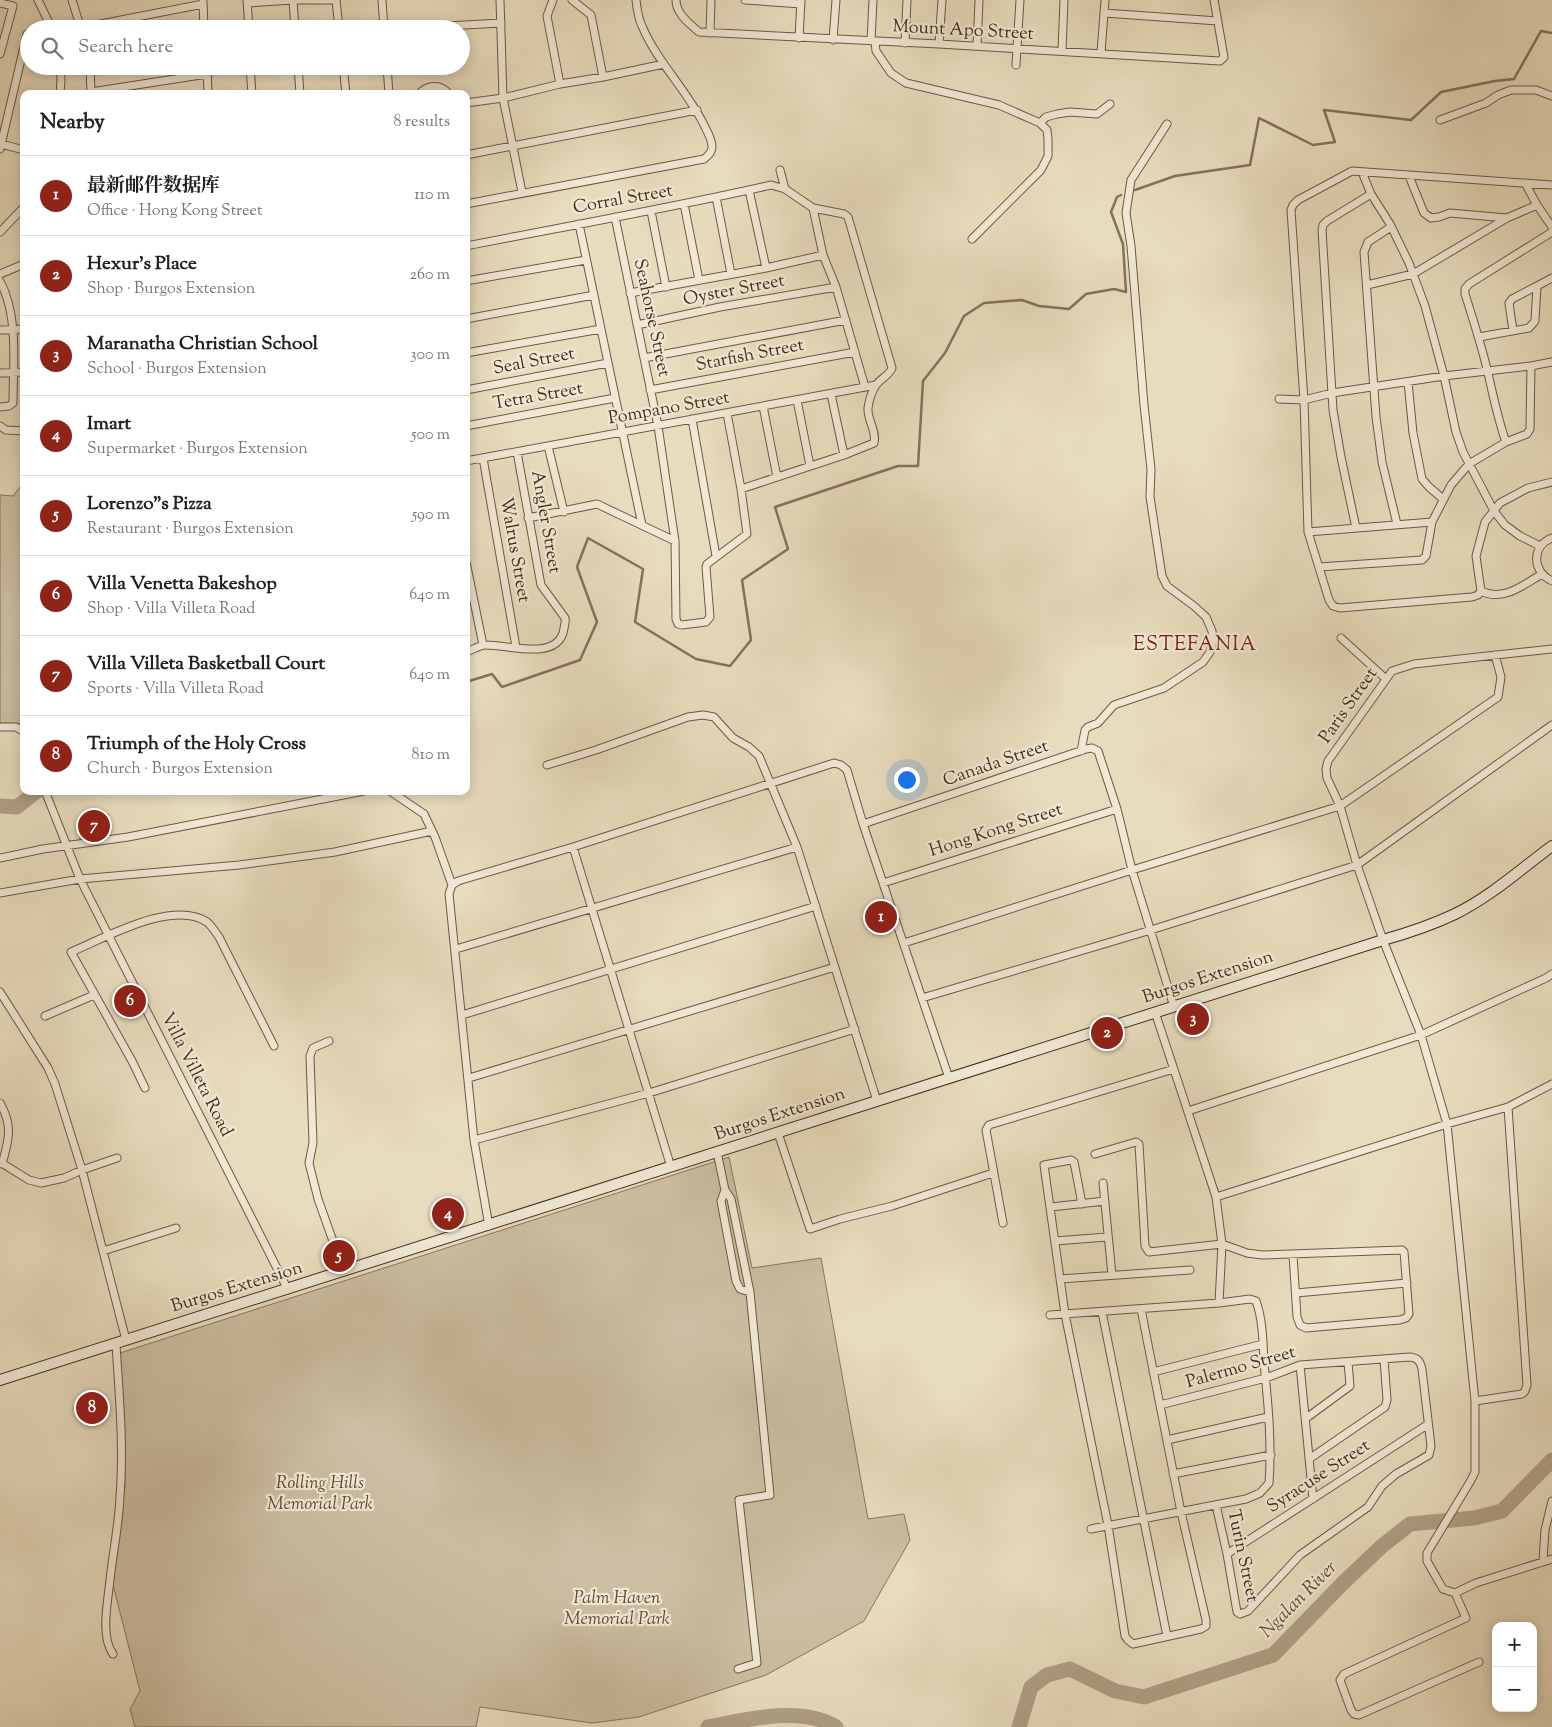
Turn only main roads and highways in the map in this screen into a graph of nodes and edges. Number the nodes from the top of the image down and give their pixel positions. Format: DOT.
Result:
graph roads {
  1 [pos="1552,846"];
  2 [pos="0,1380"];
  1 -- 2 [label="main road, Burgos Extension"];
}
